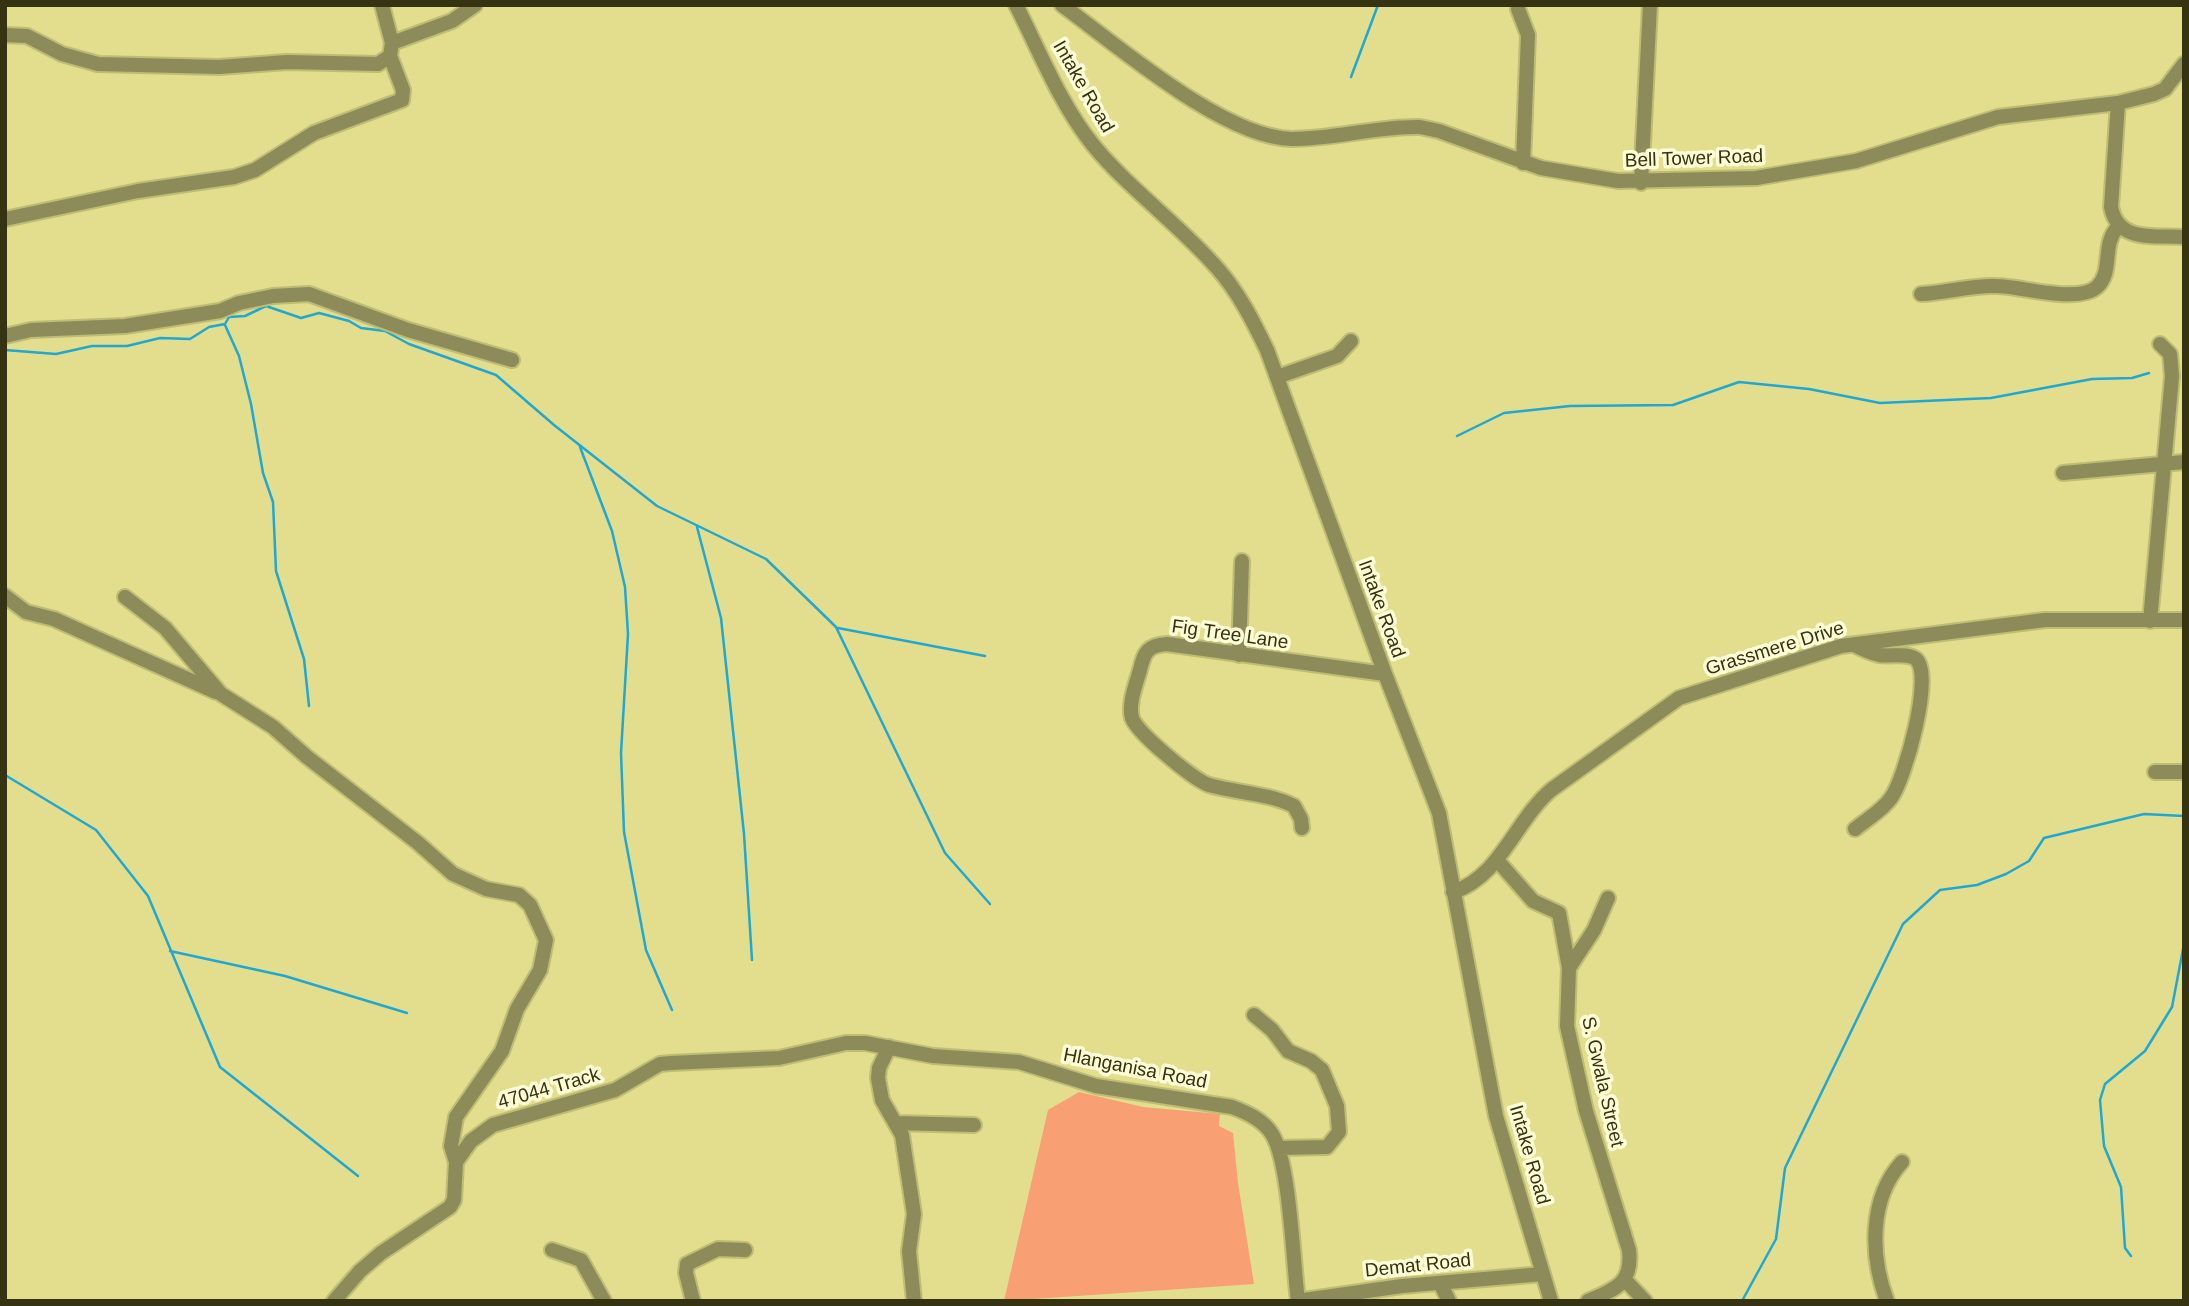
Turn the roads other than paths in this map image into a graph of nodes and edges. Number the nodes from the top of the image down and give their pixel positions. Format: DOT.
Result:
graph roads {
  1 [pos="382,5"];
  2 [pos="475,5"];
  3 [pos="1062,5"];
  4 [pos="1650,5"];
  5 [pos="1022,7"];
  6 [pos="1518,9"];
  7 [pos="5,35"];
  8 [pos="391,49"];
  9 [pos="2184,64"];
  10 [pos="2118,103"];
  11 [pos="1523,163"];
  12 [pos="1641,183"];
  13 [pos="5,219"];
  14 [pos="2118,228"];
  15 [pos="2184,237"];
  16 [pos="1921,294"];
  17 [pos="5,336"];
  18 [pos="1351,341"];
  19 [pos="2160,344"];
  20 [pos="512,360"];
  21 [pos="1276,377"];
  22 [pos="2184,463"];
  23 [pos="2166,464"];
  24 [pos="2063,473"];
  25 [pos="1242,561"];
  26 [pos="5,596"];
  27 [pos="125,597"];
  28 [pos="2150,621"];
  29 [pos="2184,621"];
  30 [pos="1852,645"];
  31 [pos="1239,654"];
  32 [pos="1385,674"];
  33 [pos="221,694"];
  34 [pos="2155,772"];
  35 [pos="2184,772"];
  36 [pos="1302,828"];
  37 [pos="1855,829"];
  38 [pos="1497,860"];
  39 [pos="1453,892"];
  40 [pos="1608,898"];
  41 [pos="1569,968"];
  42 [pos="1254,1015"];
  43 [pos="889,1047"];
  44 [pos="815,1049"];
  45 [pos="896,1123"];
  46 [pos="974,1125"];
  47 [pos="1279,1147"];
  48 [pos="456,1162"];
  49 [pos="1902,1162"];
  50 [pos="552,1250"];
  51 [pos="745,1250"];
  52 [pos="1543,1273"];
  53 [pos="1625,1280"];
  54 [pos="1440,1283"];
  55 [pos="334,1301"];
  56 [pos="604,1301"];
  57 [pos="693,1301"];
  58 [pos="914,1301"];
  59 [pos="1297,1301"];
  60 [pos="1449,1301"];
  61 [pos="1551,1301"];
  62 [pos="1588,1301"];
  63 [pos="1646,1301"];
  64 [pos="1887,1301"];
  1 -- 8 [label="street"];
  2 -- 8 [label="street"];
  3 -- 11 [label="street, Bell Tower Road"];
  4 -- 12 [label="street"];
  5 -- 21 [label="street, Intake Road"];
  6 -- 11 [label="street"];
  7 -- 8 [label="street"];
  8 -- 13 [label="street"];
  9 -- 10 [label="street, Bell Tower Road"];
  10 -- 12 [label="street, Bell Tower Road"];
  10 -- 14 [label="street"];
  11 -- 12 [label="street, Bell Tower Road"];
  14 -- 15 [label="street"];
  14 -- 16 [label="street"];
  17 -- 20 [label="street"];
  18 -- 21 [label="street"];
  19 -- 23 [label="street"];
  21 -- 32 [label="street, Intake Road"];
  22 -- 23 [label="street"];
  23 -- 24 [label="street"];
  23 -- 28 [label="street"];
  25 -- 31 [label="street"];
  26 -- 33 [label="street"];
  27 -- 33 [label="street"];
  28 -- 29 [label="street, Grassmere Drive"];
  28 -- 30 [label="street, Grassmere Drive"];
  30 -- 37 [label="street"];
  30 -- 38 [label="street, Grassmere Drive"];
  31 -- 32 [label="street, Fig Tree Lane"];
  31 -- 36 [label="street, Fig Tree Lane"];
  32 -- 39 [label="street, Intake Road"];
  33 -- 48 [label="street"];
  34 -- 35 [label="street"];
  38 -- 39 [label="street, Grassmere Drive"];
  38 -- 41 [label="street"];
  39 -- 52 [label="street, Intake Road"];
  40 -- 41 [label="street, S. Gwala Street"];
  41 -- 53 [label="street, S. Gwala Street"];
  42 -- 47 [label="street"];
  43 -- 44 [label="street, Hlanganisa Road"];
  43 -- 45 [label="street"];
  43 -- 47 [label="street, Hlanganisa Road"];
  44 -- 48 [label="street, 47044 Track"];
  45 -- 46 [label="street"];
  45 -- 58 [label="street"];
  47 -- 59 [label="street"];
  48 -- 55 [label="street"];
  49 -- 64 [label="street"];
  50 -- 56 [label="street"];
  51 -- 57 [label="street"];
  52 -- 54 [label="street, Demat Road"];
  52 -- 61 [label="street, Intake Road"];
  53 -- 62 [label="street"];
  53 -- 63 [label="street"];
  54 -- 59 [label="street, Demat Road"];
  54 -- 60 [label="street"];
}
